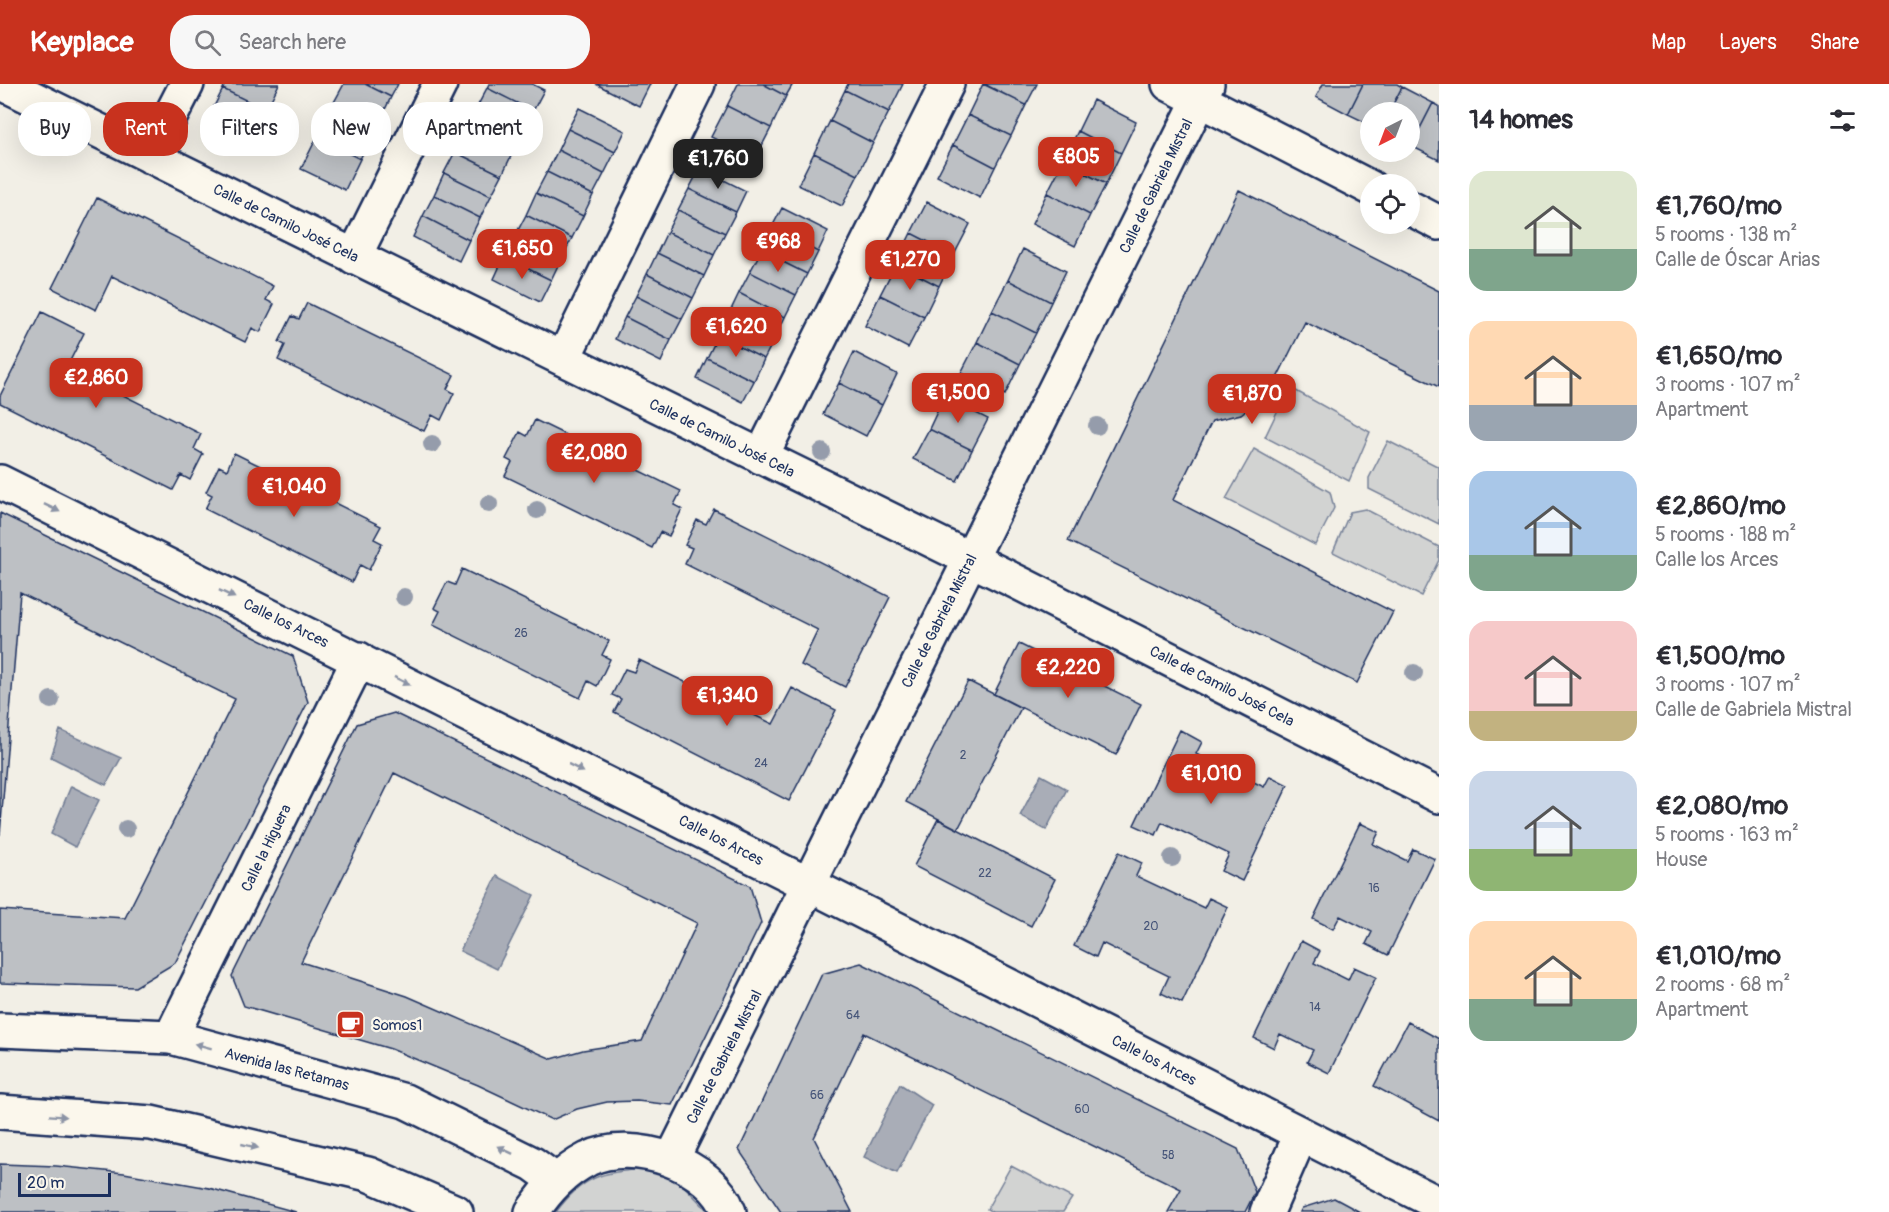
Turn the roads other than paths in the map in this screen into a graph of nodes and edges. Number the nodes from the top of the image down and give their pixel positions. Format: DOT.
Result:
graph roads {
  1 [pos="4,84"];
  2 [pos="187,84"];
  3 [pos="440,84"];
  4 [pos="698,84"];
  5 [pos="947,84"];
  6 [pos="1169,84"];
  7 [pos="1203,92"];
  8 [pos="178,102"];
  9 [pos="103,133"];
  10 [pos="150,156"];
  11 [pos="1360,182"];
  12 [pos="1420,213"];
  13 [pos="1439,223"];
  14 [pos="354,257"];
  15 [pos="563,359"];
  16 [pos="761,457"];
  17 [pos="0,482"];
  18 [pos="970,560"];
  19 [pos="359,659"];
  20 [pos="1439,796"];
  21 [pos="810,885"];
  22 [pos="0,1029"];
  23 [pos="171,1037"];
  24 [pos="0,1112"];
  25 [pos="1301,1134"];
  26 [pos="672,1159"];
  27 [pos="555,1180"];
  28 [pos="1439,1204"];
  29 [pos="456,1212"];
  30 [pos="532,1212"];
  31 [pos="729,1212"];
  32 [pos="1267,1212"];
  1 -- 9 [label="street, Calle de Camilo José Cela"];
  2 -- 8 [label="street"];
  3 -- 14 [label="street"];
  4 -- 15 [label="street"];
  5 -- 16 [label="street"];
  6 -- 7 [label="street"];
  7 -- 11 [label="street"];
  7 -- 18 [label="street, Calle de Gabriela Mistral"];
  10 -- 14 [label="street, Calle de Camilo José Cela"];
  12 -- 13 [label="street"];
  14 -- 15 [label="street, Calle de Camilo José Cela"];
  15 -- 16 [label="street, Calle de Camilo José Cela"];
  16 -- 18 [label="street, Calle de Camilo José Cela"];
  17 -- 19 [label="street, Calle los Arces, one-way"];
  18 -- 20 [label="street, Calle de Camilo José Cela"];
  18 -- 21 [label="street, Calle de Gabriela Mistral"];
  19 -- 21 [label="street, Calle los Arces, one-way"];
  19 -- 23 [label="street, Calle la Higuera"];
  21 -- 25 [label="street, Calle los Arces"];
  21 -- 26 [label="street, Calle de Gabriela Mistral"];
  22 -- 23 [label="street, Avenida las Retamas"];
  27 -- 23 [label="street, Avenida las Retamas, one-way"];
  24 -- 29 [label="street, one-way"];
  25 -- 28 [label="street, Calle los Arces"];
  25 -- 32 [label="street"];
  26 -- 27 [label="street"];
  26 -- 31 [label="street"];
  27 -- 30 [label="street"];
}
